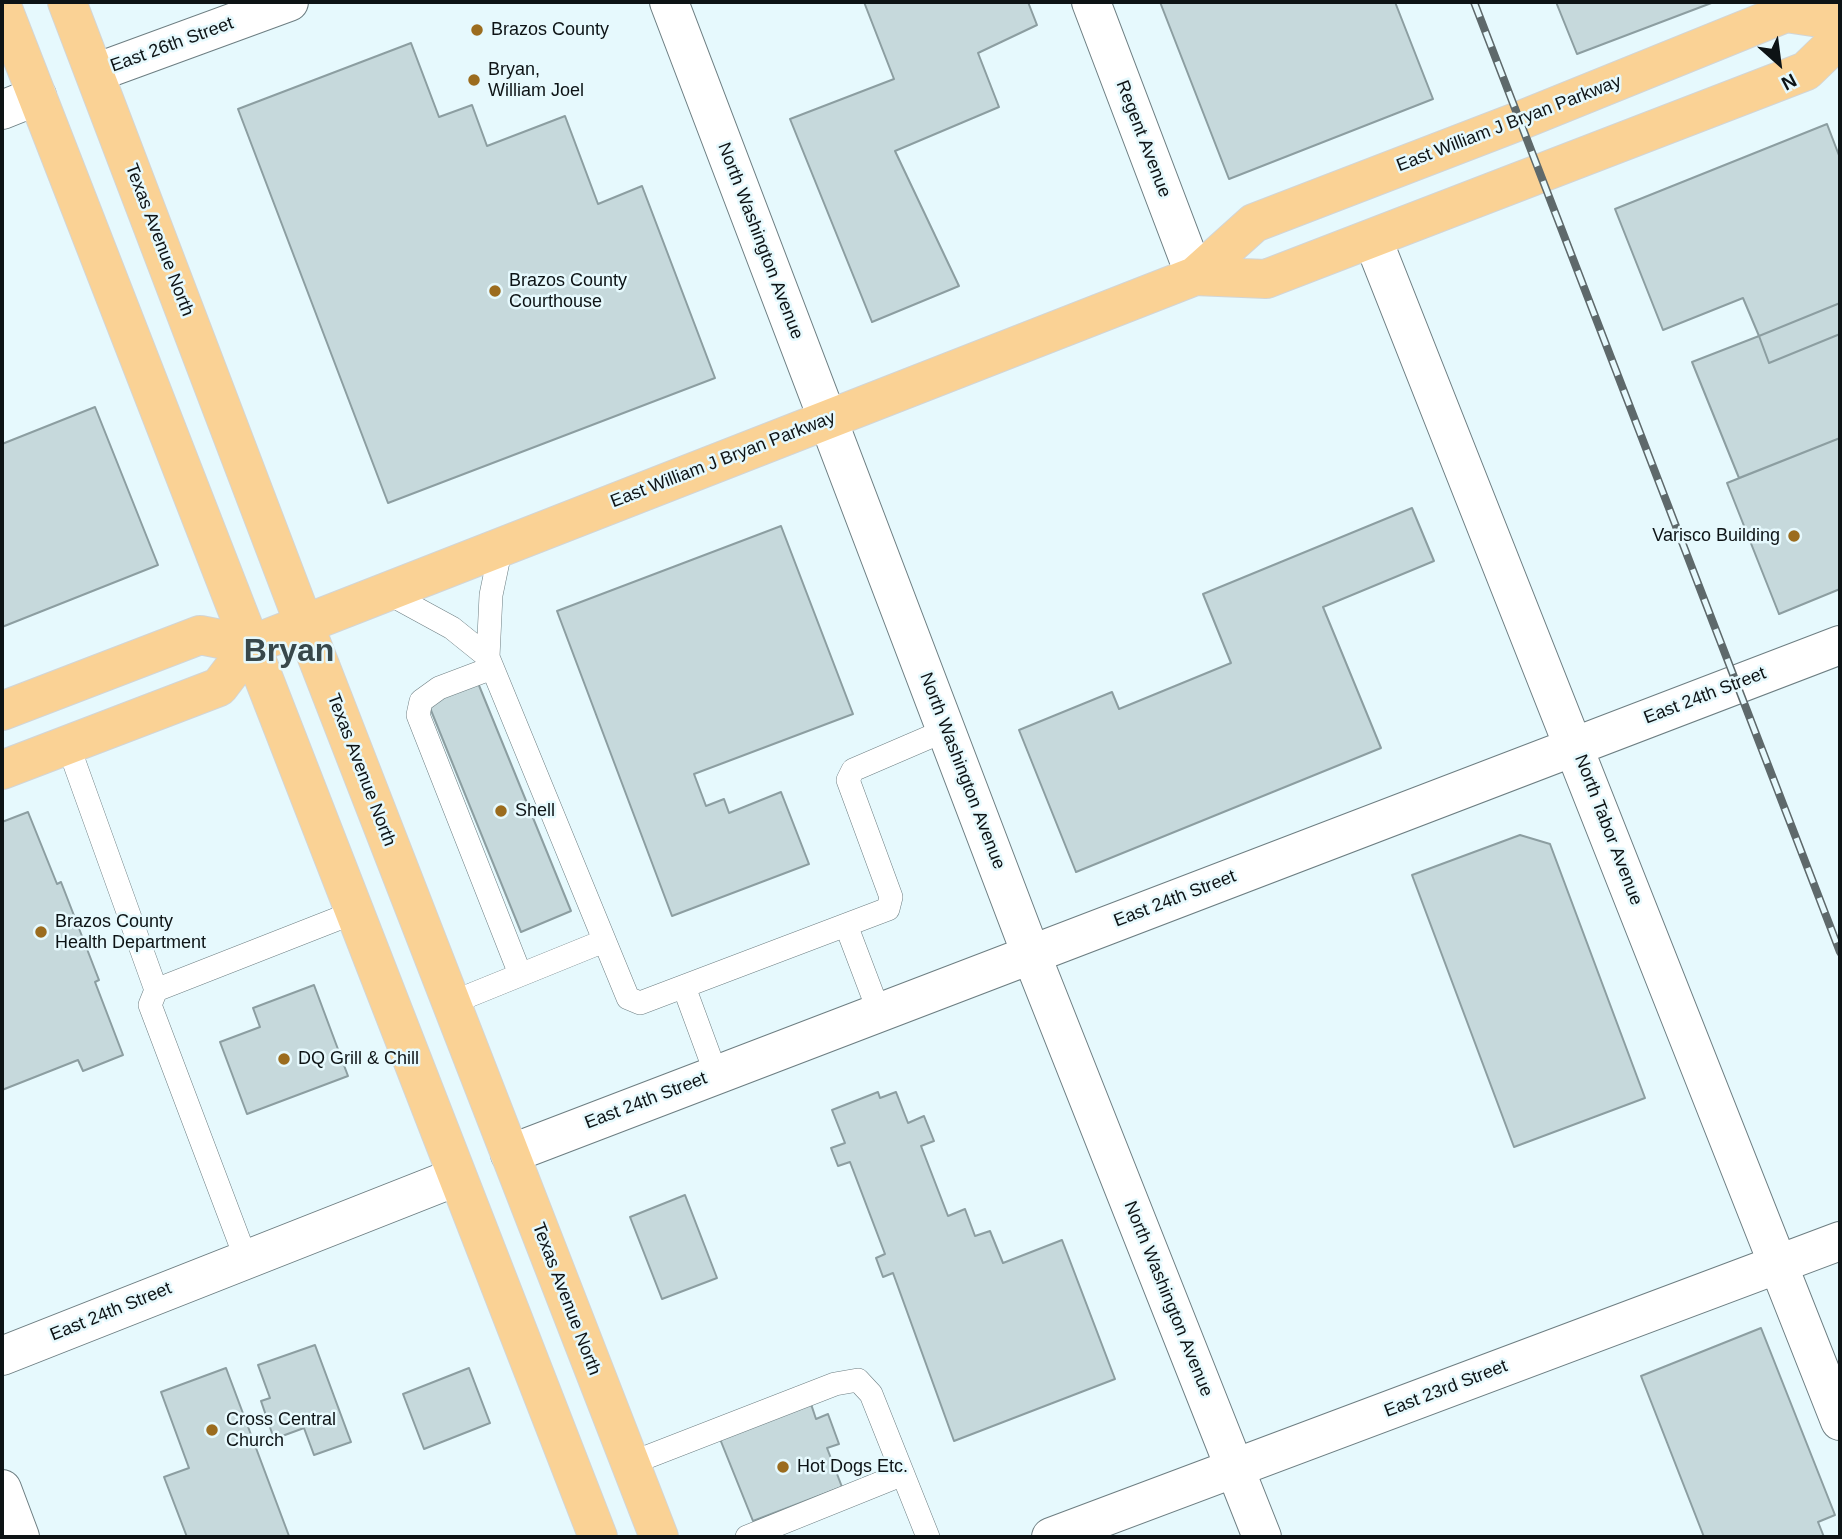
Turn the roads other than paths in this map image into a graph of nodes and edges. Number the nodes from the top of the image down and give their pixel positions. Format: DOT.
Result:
graph roads {
  1 [pos="67,2"];
  2 [pos="289,2"];
  3 [pos="669,2"];
  4 [pos="1091,2"];
  5 [pos="2,6"];
  6 [pos="1840,21"];
  7 [pos="1840,38"];
  8 [pos="95,73"];
  9 [pos="37,96"];
  10 [pos="2,110"];
  11 [pos="1373,240"];
  12 [pos="1195,276"];
  13 [pos="828,419"];
  14 [pos="501,547"];
  15 [pos="386,592"];
  16 [pos="304,624"];
  17 [pos="251,645"];
  18 [pos="1840,645"];
  19 [pos="490,662"];
  20 [pos="2,710"];
  21 [pos="946,730"];
  22 [pos="68,745"];
  23 [pos="1575,747"];
  24 [pos="2,771"];
  25 [pos="355,912"];
  26 [pos="846,925"];
  27 [pos="604,941"];
  28 [pos="1031,954"];
  29 [pos="520,974"];
  30 [pos="684,987"];
  31 [pos="156,990"];
  32 [pos="451,1003"];
  33 [pos="879,1012"];
  34 [pos="716,1074"];
  35 [pos="510,1154"];
  36 [pos="456,1177"];
  37 [pos="1840,1241"];
  38 [pos="247,1259"];
  39 [pos="1778,1265"];
  40 [pos="2,1356"];
  41 [pos="1840,1421"];
  42 [pos="629,1464"];
  43 [pos="1235,1468"];
  44 [pos="903,1474"];
  45 [pos="2,1489"];
  46 [pos="20,1537"];
  47 [pos="598,1537"];
  48 [pos="659,1537"];
  49 [pos="747,1537"];
  50 [pos="929,1537"];
  51 [pos="1051,1537"];
  52 [pos="1262,1537"];
  1 -- 8 [label="main road, Texas Avenue North"];
  2 -- 8 [label="street, East 26th Street"];
  3 -- 13 [label="street, North Washington Avenue"];
  4 -- 12 [label="street, Regent Avenue"];
  5 -- 9 [label="main road"];
  6 -- 12 [label="main road, East William J Bryan Parkway"];
  7 -- 11 [label="main road, East William J Bryan Parkway"];
  8 -- 16 [label="main road, Texas Avenue North"];
  9 -- 10 [label="street"];
  9 -- 17 [label="main road"];
  11 -- 12 [label="main road, East William J Bryan Parkway"];
  11 -- 23 [label="street, North Tabor Avenue"];
  12 -- 13 [label="main road, East William J Bryan Parkway"];
  13 -- 14 [label="main road, East William J Bryan Parkway"];
  13 -- 21 [label="street, North Washington Avenue"];
  14 -- 15 [label="main road, East William J Bryan Parkway"];
  14 -- 19 [label="lane"];
  15 -- 16 [label="main road, East William J Bryan Parkway"];
  15 -- 19 [label="lane"];
  16 -- 17 [label="main road, East William J Bryan Parkway"];
  16 -- 32 [label="main road, Texas Avenue North"];
  17 -- 20 [label="main road"];
  17 -- 22 [label="main road"];
  17 -- 25 [label="main road"];
  18 -- 23 [label="street, East 24th Street"];
  19 -- 27 [label="lane"];
  19 -- 29 [label="lane"];
  21 -- 26 [label="lane"];
  21 -- 28 [label="street, North Washington Avenue"];
  22 -- 24 [label="main road"];
  22 -- 31 [label="lane"];
  23 -- 28 [label="street, East 24th Street"];
  23 -- 39 [label="street, North Tabor Avenue"];
  25 -- 31 [label="lane"];
  25 -- 36 [label="main road"];
  26 -- 30 [label="lane"];
  26 -- 33 [label="lane"];
  27 -- 29 [label="lane"];
  27 -- 30 [label="lane"];
  28 -- 33 [label="street, East 24th Street"];
  28 -- 43 [label="street, North Washington Avenue"];
  29 -- 32 [label="lane"];
  30 -- 34 [label="lane"];
  31 -- 38 [label="lane"];
  32 -- 35 [label="main road, Texas Avenue North"];
  33 -- 34 [label="street, East 24th Street"];
  34 -- 35 [label="street, East 24th Street"];
  35 -- 42 [label="main road, Texas Avenue North"];
  36 -- 38 [label="street, East 24th Street"];
  36 -- 47 [label="main road"];
  37 -- 39 [label="street, East 23rd Street"];
  38 -- 40 [label="street, East 24th Street"];
  39 -- 41 [label="street, North Tabor Avenue"];
  39 -- 43 [label="street, East 23rd Street"];
  42 -- 44 [label="lane"];
  42 -- 48 [label="main road, Texas Avenue North"];
  43 -- 51 [label="street, East 23rd Street"];
  43 -- 52 [label="street, North Washington Avenue"];
  44 -- 49 [label="lane"];
  44 -- 50 [label="lane"];
  45 -- 46 [label="street"];
}
